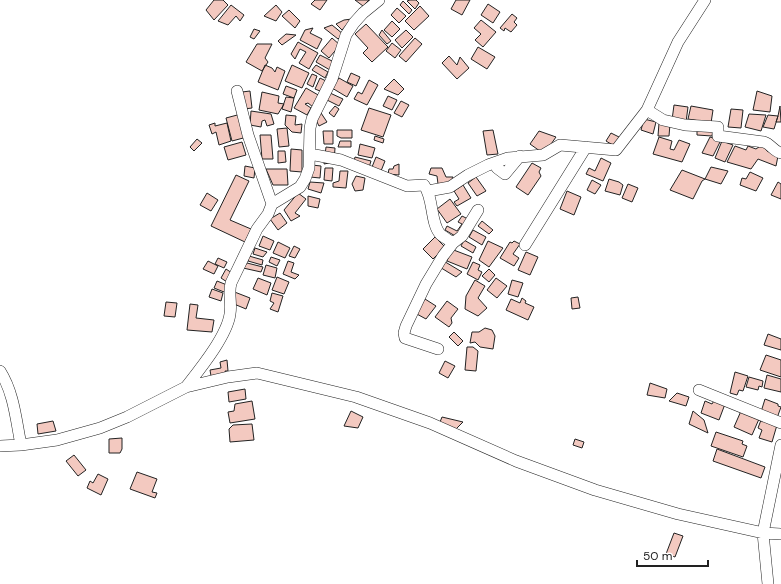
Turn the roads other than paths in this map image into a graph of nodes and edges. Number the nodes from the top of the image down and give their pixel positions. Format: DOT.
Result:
graph roads {
  1 [pos="379,0"];
  2 [pos="704,0"];
  3 [pos="237,91"];
  4 [pos="647,110"];
  5 [pos="586,147"];
  6 [pos="781,153"];
  7 [pos="310,154"];
  8 [pos="520,156"];
  9 [pos="497,168"];
  10 [pos="428,191"];
  11 [pos="272,204"];
  12 [pos="478,210"];
  13 [pos="453,243"];
  14 [pos="525,245"];
  15 [pos="438,349"];
  16 [pos="0,371"];
  17 [pos="186,387"];
  18 [pos="699,390"];
  19 [pos="781,423"];
  20 [pos="21,445"];
  21 [pos="781,445"];
  22 [pos="0,446"];
  23 [pos="763,533"];
  24 [pos="781,534"];
  25 [pos="768,584"];
  1 -- 7 [label="street"];
  2 -- 4 [label="street"];
  3 -- 11 [label="street"];
  4 -- 5 [label="street"];
  4 -- 6 [label="street"];
  5 -- 8 [label="street"];
  5 -- 14 [label="street"];
  7 -- 10 [label="street"];
  7 -- 11 [label="street"];
  8 -- 9 [label="street"];
  8 -- 10 [label="street"];
  10 -- 13 [label="street"];
  11 -- 17 [label="street"];
  12 -- 13 [label="street"];
  13 -- 15 [label="street"];
  16 -- 20 [label="street"];
  17 -- 20 [label="street"];
  17 -- 23 [label="street"];
  18 -- 19 [label="street"];
  20 -- 22 [label="street"];
  21 -- 23 [label="street"];
  23 -- 24 [label="street"];
  23 -- 25 [label="street"];
}
